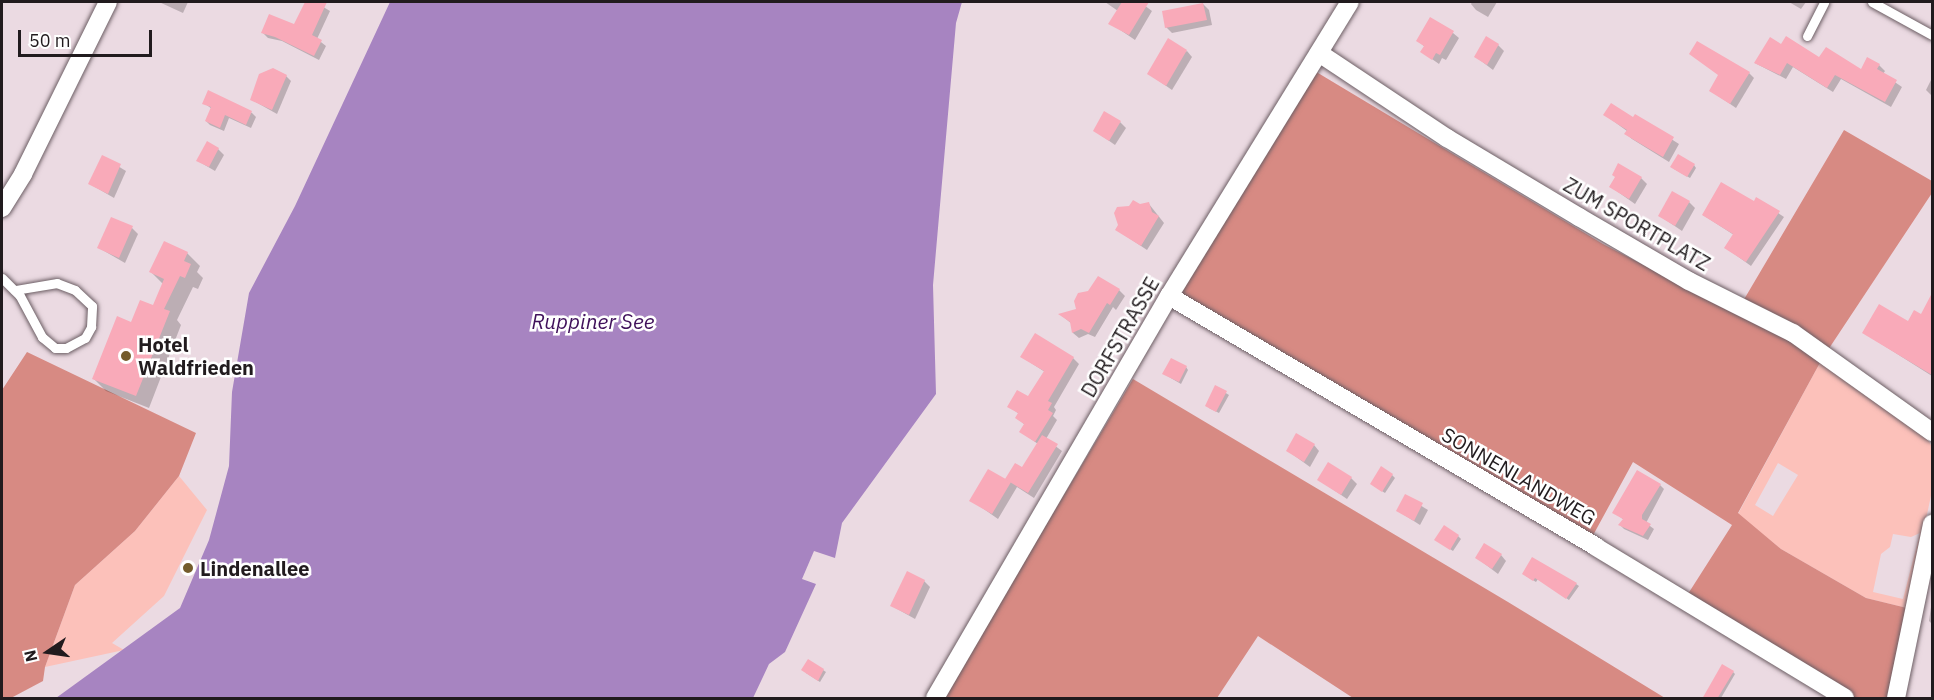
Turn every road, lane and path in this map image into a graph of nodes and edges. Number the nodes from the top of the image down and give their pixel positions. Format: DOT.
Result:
graph roads {
  1 [pos="108,2"];
  2 [pos="1350,2"];
  3 [pos="1824,2"];
  4 [pos="1872,2"];
  5 [pos="1932,35"];
  6 [pos="1807,36"];
  7 [pos="1319,53"];
  8 [pos="2,208"];
  9 [pos="2,278"];
  10 [pos="15,290"];
  11 [pos="1169,296"];
  12 [pos="1932,432"];
  13 [pos="1932,524"];
  14 [pos="935,699"];
  15 [pos="1845,699"];
  16 [pos="1896,699"];
  1 -- 8 [label="street"];
  2 -- 7 [label="street, DORFSTRASSE"];
  3 -- 6 [label="lane"];
  4 -- 5 [label="lane"];
  7 -- 11 [label="street, DORFSTRASSE"];
  7 -- 12 [label="street, ZUM SPORTPLATZ"];
  9 -- 10 [label="lane"];
  10 -- 10 [label="lane"];
  11 -- 14 [label="street, DORFSTRASSE"];
  11 -- 15 [label="street, SONNENLANDWEG"];
  13 -- 16 [label="street"];
}
